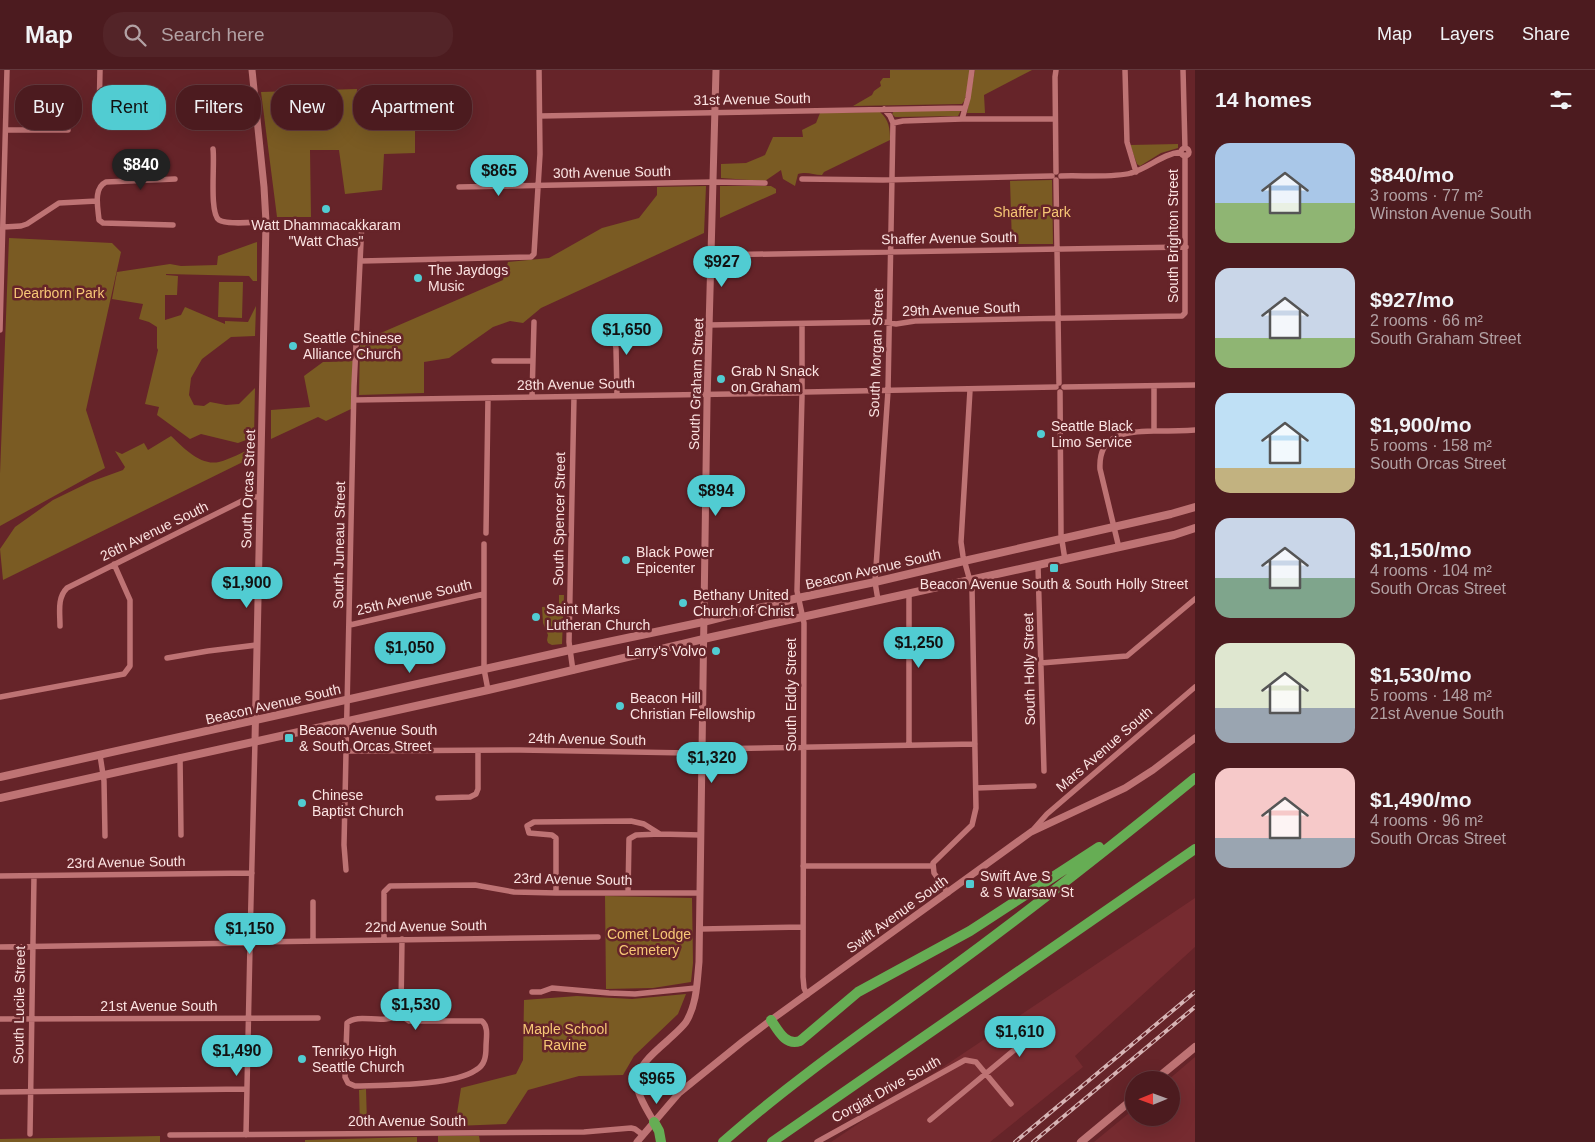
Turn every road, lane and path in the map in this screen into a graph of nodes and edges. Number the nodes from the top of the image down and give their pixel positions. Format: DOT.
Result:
graph roads {
  1 [pos="7,70"];
  2 [pos="100,70"];
  3 [pos="252,70"];
  4 [pos="539,70"];
  5 [pos="716,70"];
  6 [pos="972,70"];
  7 [pos="1056,70"];
  8 [pos="1125,70"];
  9 [pos="1183,70"];
  10 [pos="100,85"];
  11 [pos="964,108"];
  12 [pos="884,109"];
  13 [pos="714,113"];
  14 [pos="540,116"];
  15 [pos="962,119"];
  16 [pos="1055,119"];
  17 [pos="893,123"];
  18 [pos="6,130"];
  19 [pos="15,130"];
  20 [pos="213,149"];
  21 [pos="1187,152"];
  22 [pos="1136,172"];
  23 [pos="1056,176"];
  24 [pos="175,179"];
  25 [pos="802,179"];
  26 [pos="892,179"];
  27 [pos="713,182"];
  28 [pos="765,183"];
  29 [pos="539,186"];
  30 [pos="459,187"];
  31 [pos="97,201"];
  32 [pos="362,221"];
  33 [pos="266,222"];
  34 [pos="173,225"];
  35 [pos="4,227"];
  36 [pos="1186,247"];
  37 [pos="1058,249"];
  38 [pos="891,251"];
  39 [pos="712,254"];
  40 [pos="361,261"];
  41 [pos="0,312"];
  42 [pos="1182,316"];
  43 [pos="1059,319"];
  44 [pos="610,320"];
  45 [pos="534,322"];
  46 [pos="890,323"];
  47 [pos="710,324"];
  48 [pos="802,324"];
  49 [pos="0,330"];
  50 [pos="494,361"];
  51 [pos="533,361"];
  52 [pos="1154,386"];
  53 [pos="1195,386"];
  54 [pos="1060,387"];
  55 [pos="970,390"];
  56 [pos="888,391"];
  57 [pos="802,393"];
  58 [pos="707,394"];
  59 [pos="617,396"];
  60 [pos="574,397"];
  61 [pos="488,398"];
  62 [pos="532,398"];
  63 [pos="354,400"];
  64 [pos="1195,430"];
  65 [pos="1154,431"];
  66 [pos="260,497"];
  67 [pos="1195,507"];
  68 [pos="1114,528"];
  69 [pos="1195,528"];
  70 [pos="486,533"];
  71 [pos="1061,540"];
  72 [pos="484,544"];
  73 [pos="1119,548"];
  74 [pos="1065,560"];
  75 [pos="964,561"];
  76 [pos="114,564"];
  77 [pos="1038,566"];
  78 [pos="971,581"];
  79 [pos="875,582"];
  80 [pos="484,594"];
  81 [pos="908,594"];
  82 [pos="798,598"];
  83 [pos="1195,599"];
  84 [pos="878,600"];
  85 [pos="803,617"];
  86 [pos="703,622"];
  87 [pos="350,625"];
  88 [pos="60,626"];
  89 [pos="703,640"];
  90 [pos="257,645"];
  91 [pos="570,650"];
  92 [pos="167,658"];
  93 [pos="1041,663"];
  94 [pos="484,669"];
  95 [pos="573,671"];
  96 [pos="1195,687"];
  97 [pos="488,690"];
  98 [pos="0,697"];
  99 [pos="348,700"];
  100 [pos="254,721"];
  101 [pos="348,721"];
  102 [pos="1195,738"];
  103 [pos="255,741"];
  104 [pos="909,744"];
  105 [pos="975,744"];
  106 [pos="804,747"];
  107 [pos="701,750"];
  108 [pos="347,751"];
  109 [pos="478,751"];
  110 [pos="100,755"];
  111 [pos="180,757"];
  112 [pos="1044,771"];
  113 [pos="103,775"];
  114 [pos="0,778"];
  115 [pos="1195,778"];
  116 [pos="1034,786"];
  117 [pos="976,788"];
  118 [pos="0,798"];
  119 [pos="438,798"];
  120 [pos="1141,822"];
  121 [pos="1031,832"];
  122 [pos="660,834"];
  123 [pos="181,835"];
  124 [pos="701,835"];
  125 [pos="105,836"];
  126 [pos="1195,849"];
  127 [pos="803,866"];
  128 [pos="933,866"];
  129 [pos="346,870"];
  130 [pos="252,873"];
  131 [pos="0,876"];
  132 [pos="34,876"];
  133 [pos="628,892"];
  134 [pos="556,893"];
  135 [pos="700,893"];
  136 [pos="948,893"];
  137 [pos="313,902"];
  138 [pos="803,927"];
  139 [pos="701,929"];
  140 [pos="598,937"];
  141 [pos="384,939"];
  142 [pos="402,939"];
  143 [pos="313,941"];
  144 [pos="251,942"];
  145 [pos="33,946"];
  146 [pos="0,947"];
  147 [pos="696,988"];
  148 [pos="532,992"];
  149 [pos="807,995"];
  150 [pos="399,1014"];
  151 [pos="318,1018"];
  152 [pos="0,1019"];
  153 [pos="32,1019"];
  154 [pos="249,1019"];
  155 [pos="771,1020"];
  156 [pos="1042,1027"];
  157 [pos="1195,1047"];
  158 [pos="1166,1071"];
  159 [pos="986,1074"];
  160 [pos="248,1089"];
  161 [pos="30,1091"];
  162 [pos="0,1092"];
  163 [pos="1011,1104"];
  164 [pos="1125,1105"];
  165 [pos="808,1118"];
  166 [pos="930,1120"];
  167 [pos="654,1122"];
  168 [pos="30,1134"];
  169 [pos="170,1135"];
  170 [pos="246,1135"];
  171 [pos="643,1135"];
  172 [pos="637,1142"];
  173 [pos="661,1142"];
  174 [pos="723,1142"];
  175 [pos="772,1142"];
  176 [pos="784,1142"];
  177 [pos="816,1142"];
  178 [pos="1081,1142"];
  1 -- 18 [label="street"];
  2 -- 10 [label="street"];
  3 -- 33 [label="street, South Orcas Street"];
  4 -- 14 [label="street"];
  5 -- 13 [label="street, South Graham Street"];
  6 -- 11 [label="street"];
  7 -- 16 [label="street"];
  8 -- 22 [label="street"];
  9 -- 21 [label="street, South Brighton Street"];
  11 -- 12 [label="street, 31st Avenue South"];
  11 -- 15 [label="street"];
  12 -- 13 [label="street, 31st Avenue South"];
  12 -- 17 [label="street"];
  13 -- 14 [label="street, 31st Avenue South"];
  13 -- 27 [label="street, South Graham Street"];
  14 -- 29 [label="street"];
  15 -- 16 [label="street"];
  15 -- 17 [label="street"];
  16 -- 23 [label="street"];
  17 -- 26 [label="street, South Morgan Street"];
  18 -- 19 [label="street"];
  18 -- 35 [label="street"];
  20 -- 33 [label="street"];
  21 -- 22 [label="street"];
  21 -- 36 [label="street, South Brighton Street"];
  22 -- 23 [label="street"];
  23 -- 26 [label="street"];
  23 -- 37 [label="street"];
  24 -- 31 [label="street"];
  25 -- 26 [label="street"];
  26 -- 38 [label="street, South Morgan Street"];
  27 -- 28 [label="street, 30th Avenue South"];
  27 -- 29 [label="street, 30th Avenue South"];
  27 -- 39 [label="street, South Graham Street"];
  29 -- 30 [label="street, 30th Avenue South"];
  29 -- 40 [label="street"];
  31 -- 34 [label="street"];
  31 -- 35 [label="street"];
  32 -- 40 [label="street, South Juneau Street"];
  33 -- 66 [label="street, South Orcas Street"];
  35 -- 41 [label="street"];
  36 -- 37 [label="street, Shaffer Avenue South"];
  36 -- 42 [label="street, South Brighton Street"];
  37 -- 38 [label="street, Shaffer Avenue South"];
  37 -- 43 [label="street"];
  38 -- 39 [label="street, Shaffer Avenue South"];
  38 -- 46 [label="street, South Morgan Street"];
  39 -- 47 [label="street, South Graham Street"];
  40 -- 63 [label="street, South Juneau Street"];
  41 -- 49 [label="street"];
  42 -- 43 [label="street, 29th Avenue South"];
  43 -- 46 [label="street, 29th Avenue South"];
  43 -- 54 [label="street"];
  44 -- 59 [label="street"];
  45 -- 51 [label="street"];
  46 -- 48 [label="street, 29th Avenue South"];
  46 -- 56 [label="street, South Morgan Street"];
  47 -- 48 [label="street, 29th Avenue South"];
  47 -- 58 [label="street, South Graham Street"];
  48 -- 57 [label="street, South Eddy Street"];
  50 -- 51 [label="street"];
  51 -- 62 [label="street"];
  52 -- 53 [label="street, 28th Avenue South"];
  52 -- 54 [label="street, 28th Avenue South"];
  52 -- 65 [label="street"];
  54 -- 55 [label="street, 28th Avenue South"];
  54 -- 71 [label="street"];
  55 -- 56 [label="street, 28th Avenue South"];
  55 -- 75 [label="street"];
  56 -- 57 [label="street, 28th Avenue South"];
  56 -- 79 [label="street, South Morgan Street"];
  57 -- 58 [label="street, 28th Avenue South"];
  57 -- 82 [label="street, South Eddy Street"];
  58 -- 59 [label="street, 28th Avenue South"];
  58 -- 86 [label="street, South Graham Street"];
  59 -- 60 [label="street, 28th Avenue South"];
  60 -- 62 [label="street, 28th Avenue South"];
  60 -- 91 [label="street, South Spencer Street"];
  61 -- 62 [label="street, 28th Avenue South"];
  61 -- 63 [label="street, 28th Avenue South"];
  61 -- 70 [label="street"];
  63 -- 87 [label="street, South Juneau Street"];
  64 -- 65 [label="street"];
  65 -- 68 [label="street"];
  66 -- 76 [label="street, 26th Avenue South"];
  66 -- 90 [label="street, South Orcas Street"];
  67 -- 68 [label="main road, Beacon Avenue South"];
  68 -- 71 [label="main road, Beacon Avenue South"];
  68 -- 73 [label="street"];
  69 -- 73 [label="main road"];
  71 -- 74 [label="street"];
  71 -- 75 [label="main road, Beacon Avenue South"];
  72 -- 80 [label="street"];
  73 -- 74 [label="main road"];
  74 -- 77 [label="main road"];
  75 -- 78 [label="street"];
  75 -- 79 [label="main road, Beacon Avenue South"];
  76 -- 88 [label="street, 26th Avenue South"];
  76 -- 98 [label="street"];
  77 -- 78 [label="main road"];
  77 -- 93 [label="street, South Holly Street"];
  78 -- 81 [label="main road"];
  78 -- 105 [label="street"];
  79 -- 82 [label="main road, Beacon Avenue South"];
  79 -- 84 [label="street, South Morgan Street"];
  80 -- 87 [label="street, 25th Avenue South"];
  80 -- 94 [label="street"];
  81 -- 84 [label="main road"];
  81 -- 104 [label="street"];
  82 -- 85 [label="street, South Eddy Street"];
  82 -- 86 [label="main road, Beacon Avenue South"];
  83 -- 93 [label="street"];
  84 -- 85 [label="main road"];
  85 -- 89 [label="main road"];
  85 -- 106 [label="street, South Eddy Street"];
  86 -- 89 [label="street, South Graham Street"];
  86 -- 91 [label="main road, Beacon Avenue South"];
  87 -- 99 [label="street, South Juneau Street"];
  89 -- 95 [label="main road"];
  89 -- 107 [label="street, South Graham Street"];
  90 -- 92 [label="street"];
  90 -- 100 [label="street, South Orcas Street"];
  91 -- 94 [label="main road, Beacon Avenue South"];
  91 -- 95 [label="street, South Spencer Street"];
  93 -- 112 [label="street, South Holly Street"];
  94 -- 97 [label="street"];
  94 -- 99 [label="main road, Beacon Avenue South"];
  95 -- 97 [label="main road"];
  96 -- 121 [label="street, Mars Avenue South"];
  97 -- 101 [label="main road"];
  99 -- 100 [label="main road, Beacon Avenue South"];
  99 -- 101 [label="street, South Juneau Street"];
  100 -- 103 [label="street, South Orcas Street"];
  100 -- 110 [label="main road, Beacon Avenue South"];
  101 -- 103 [label="main road"];
  101 -- 108 [label="street, South Juneau Street"];
  102 -- 121 [label="street, Swift Avenue South"];
  103 -- 111 [label="main road"];
  103 -- 130 [label="street, South Orcas Street"];
  104 -- 105 [label="street, 24th Avenue South"];
  104 -- 106 [label="street, 24th Avenue South"];
  105 -- 117 [label="street"];
  106 -- 107 [label="street, 24th Avenue South"];
  106 -- 127 [label="street, South Eddy Street"];
  107 -- 109 [label="street, 24th Avenue South"];
  107 -- 124 [label="street, South Graham Street"];
  108 -- 109 [label="street, 24th Avenue South"];
  108 -- 129 [label="street, South Juneau Street"];
  109 -- 119 [label="street"];
  110 -- 113 [label="street"];
  110 -- 114 [label="main road, Beacon Avenue South"];
  111 -- 113 [label="main road"];
  111 -- 123 [label="street"];
  113 -- 118 [label="main road"];
  113 -- 125 [label="street"];
  115 -- 120 [label="highway"];
  116 -- 117 [label="street"];
  117 -- 128 [label="street"];
  120 -- 155 [label="highway"];
  120 -- 174 [label="highway"];
  121 -- 136 [label="street, Swift Avenue South"];
  122 -- 124 [label="street"];
  122 -- 133 [label="street"];
  122 -- 134 [label="street"];
  124 -- 135 [label="street, South Graham Street"];
  126 -- 165 [label="highway"];
  127 -- 128 [label="street"];
  127 -- 138 [label="street, South Eddy Street"];
  128 -- 136 [label="street"];
  130 -- 132 [label="street, 23rd Avenue South"];
  130 -- 144 [label="street, South Orcas Street"];
  131 -- 132 [label="street, 23rd Avenue South"];
  132 -- 145 [label="street, South Lucile Street"];
  133 -- 134 [label="street, 23rd Avenue South"];
  133 -- 135 [label="street, 23rd Avenue South"];
  134 -- 141 [label="street, 23rd Avenue South"];
  135 -- 139 [label="street, South Graham Street"];
  136 -- 149 [label="street, Swift Avenue South"];
  137 -- 143 [label="street"];
  138 -- 139 [label="street"];
  138 -- 149 [label="street, South Eddy Street"];
  139 -- 147 [label="street, South Graham Street"];
  140 -- 142 [label="street, 22nd Avenue South"];
  141 -- 142 [label="street, 22nd Avenue South"];
  141 -- 143 [label="street, 22nd Avenue South"];
  142 -- 150 [label="street"];
  143 -- 144 [label="street, 22nd Avenue South"];
  144 -- 145 [label="street, 22nd Avenue South"];
  144 -- 154 [label="street, South Orcas Street"];
  145 -- 146 [label="street, 22nd Avenue South"];
  145 -- 153 [label="street, South Lucile Street"];
  147 -- 148 [label="street"];
  147 -- 167 [label="street, South Graham Street"];
  149 -- 155 [label="street, Swift Avenue South"];
  150 -- 150 [label="street"];
  151 -- 154 [label="street, 21st Avenue South"];
  152 -- 153 [label="street, 21st Avenue South"];
  153 -- 154 [label="street, 21st Avenue South"];
  153 -- 161 [label="street, South Lucile Street"];
  154 -- 160 [label="street, South Orcas Street"];
  155 -- 167 [label="street, Swift Avenue South"];
  156 -- 159 [label="street"];
  157 -- 158 [label="main road"];
  159 -- 163 [label="street"];
  159 -- 166 [label="street"];
  159 -- 177 [label="street, Corgiat Drive South"];
  160 -- 161 [label="street"];
  160 -- 170 [label="street, South Orcas Street"];
  161 -- 162 [label="street"];
  161 -- 168 [label="street, South Lucile Street"];
  164 -- 178 [label="main road"];
  165 -- 175 [label="highway"];
  165 -- 176 [label="highway"];
  167 -- 171 [label="street, Swift Avenue South"];
  167 -- 173 [label="highway"];
  169 -- 170 [label="street, 20th Avenue South"];
  170 -- 171 [label="street, 20th Avenue South"];
  171 -- 172 [label="street, Swift Avenue South"];
}
